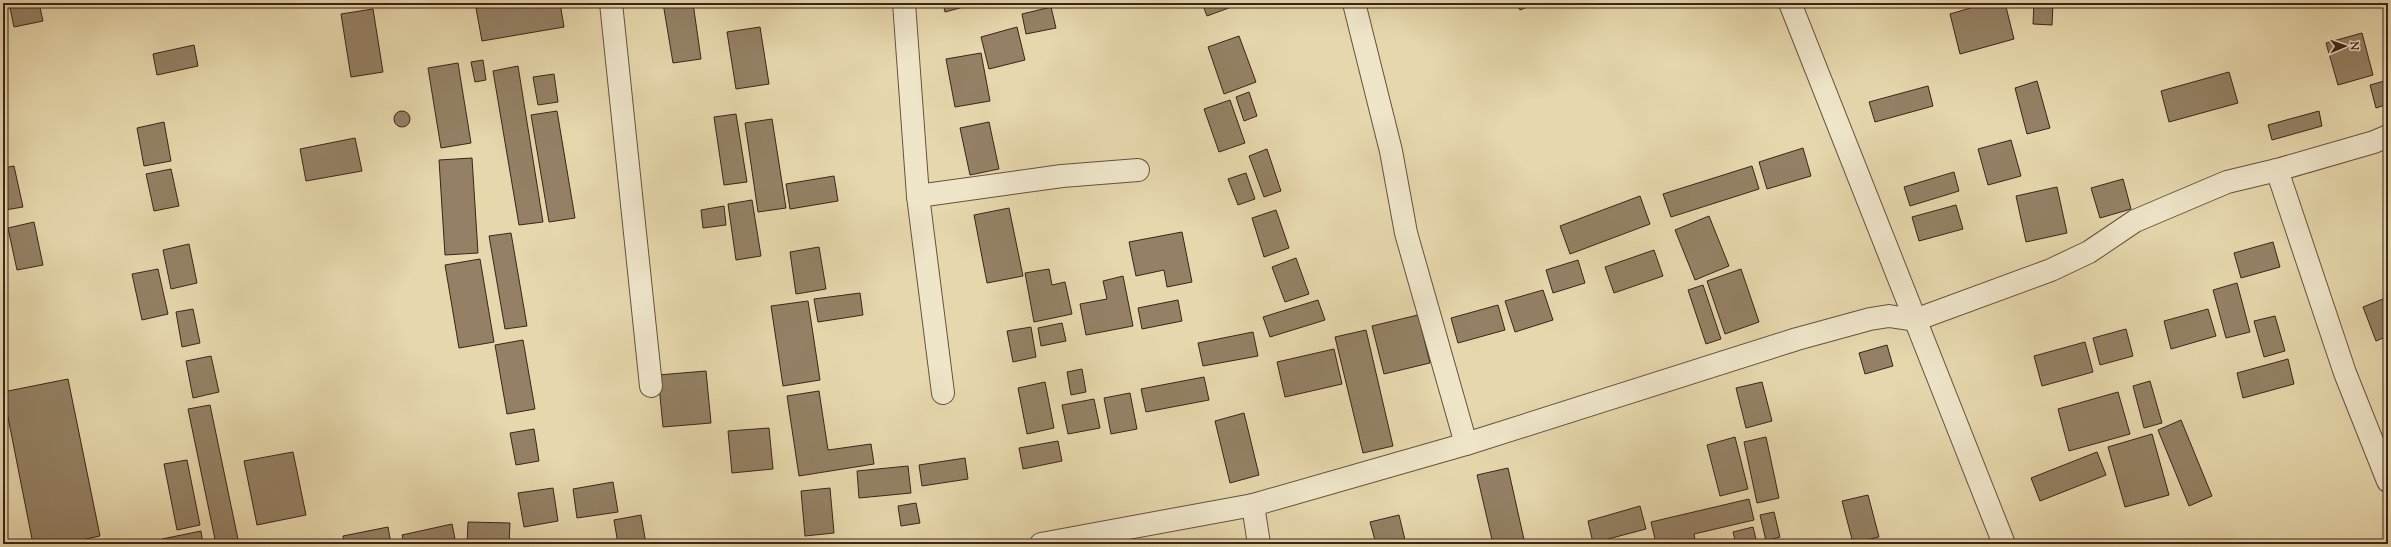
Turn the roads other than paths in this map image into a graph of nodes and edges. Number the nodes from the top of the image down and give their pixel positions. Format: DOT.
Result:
graph roads {
  1 [pos="611,3"];
  2 [pos="904,3"];
  3 [pos="1354,3"];
  4 [pos="1790,3"];
  5 [pos="2388,136"];
  6 [pos="1138,170"];
  7 [pos="2277,170"];
  8 [pos="918,196"];
  9 [pos="1915,320"];
  10 [pos="651,386"];
  11 [pos="943,393"];
  12 [pos="1466,444"];
  13 [pos="2388,481"];
  14 [pos="1253,506"];
  15 [pos="1041,544"];
  16 [pos="1260,544"];
  17 [pos="2004,544"];
  1 -- 10 [label="street"];
  2 -- 8 [label="street"];
  3 -- 12 [label="street"];
  4 -- 9 [label="street"];
  5 -- 7 [label="street"];
  6 -- 8 [label="street"];
  7 -- 9 [label="street"];
  7 -- 13 [label="street"];
  8 -- 11 [label="street"];
  9 -- 12 [label="street"];
  9 -- 17 [label="street"];
  12 -- 14 [label="street"];
  14 -- 15 [label="street"];
  14 -- 16 [label="street"];
}
